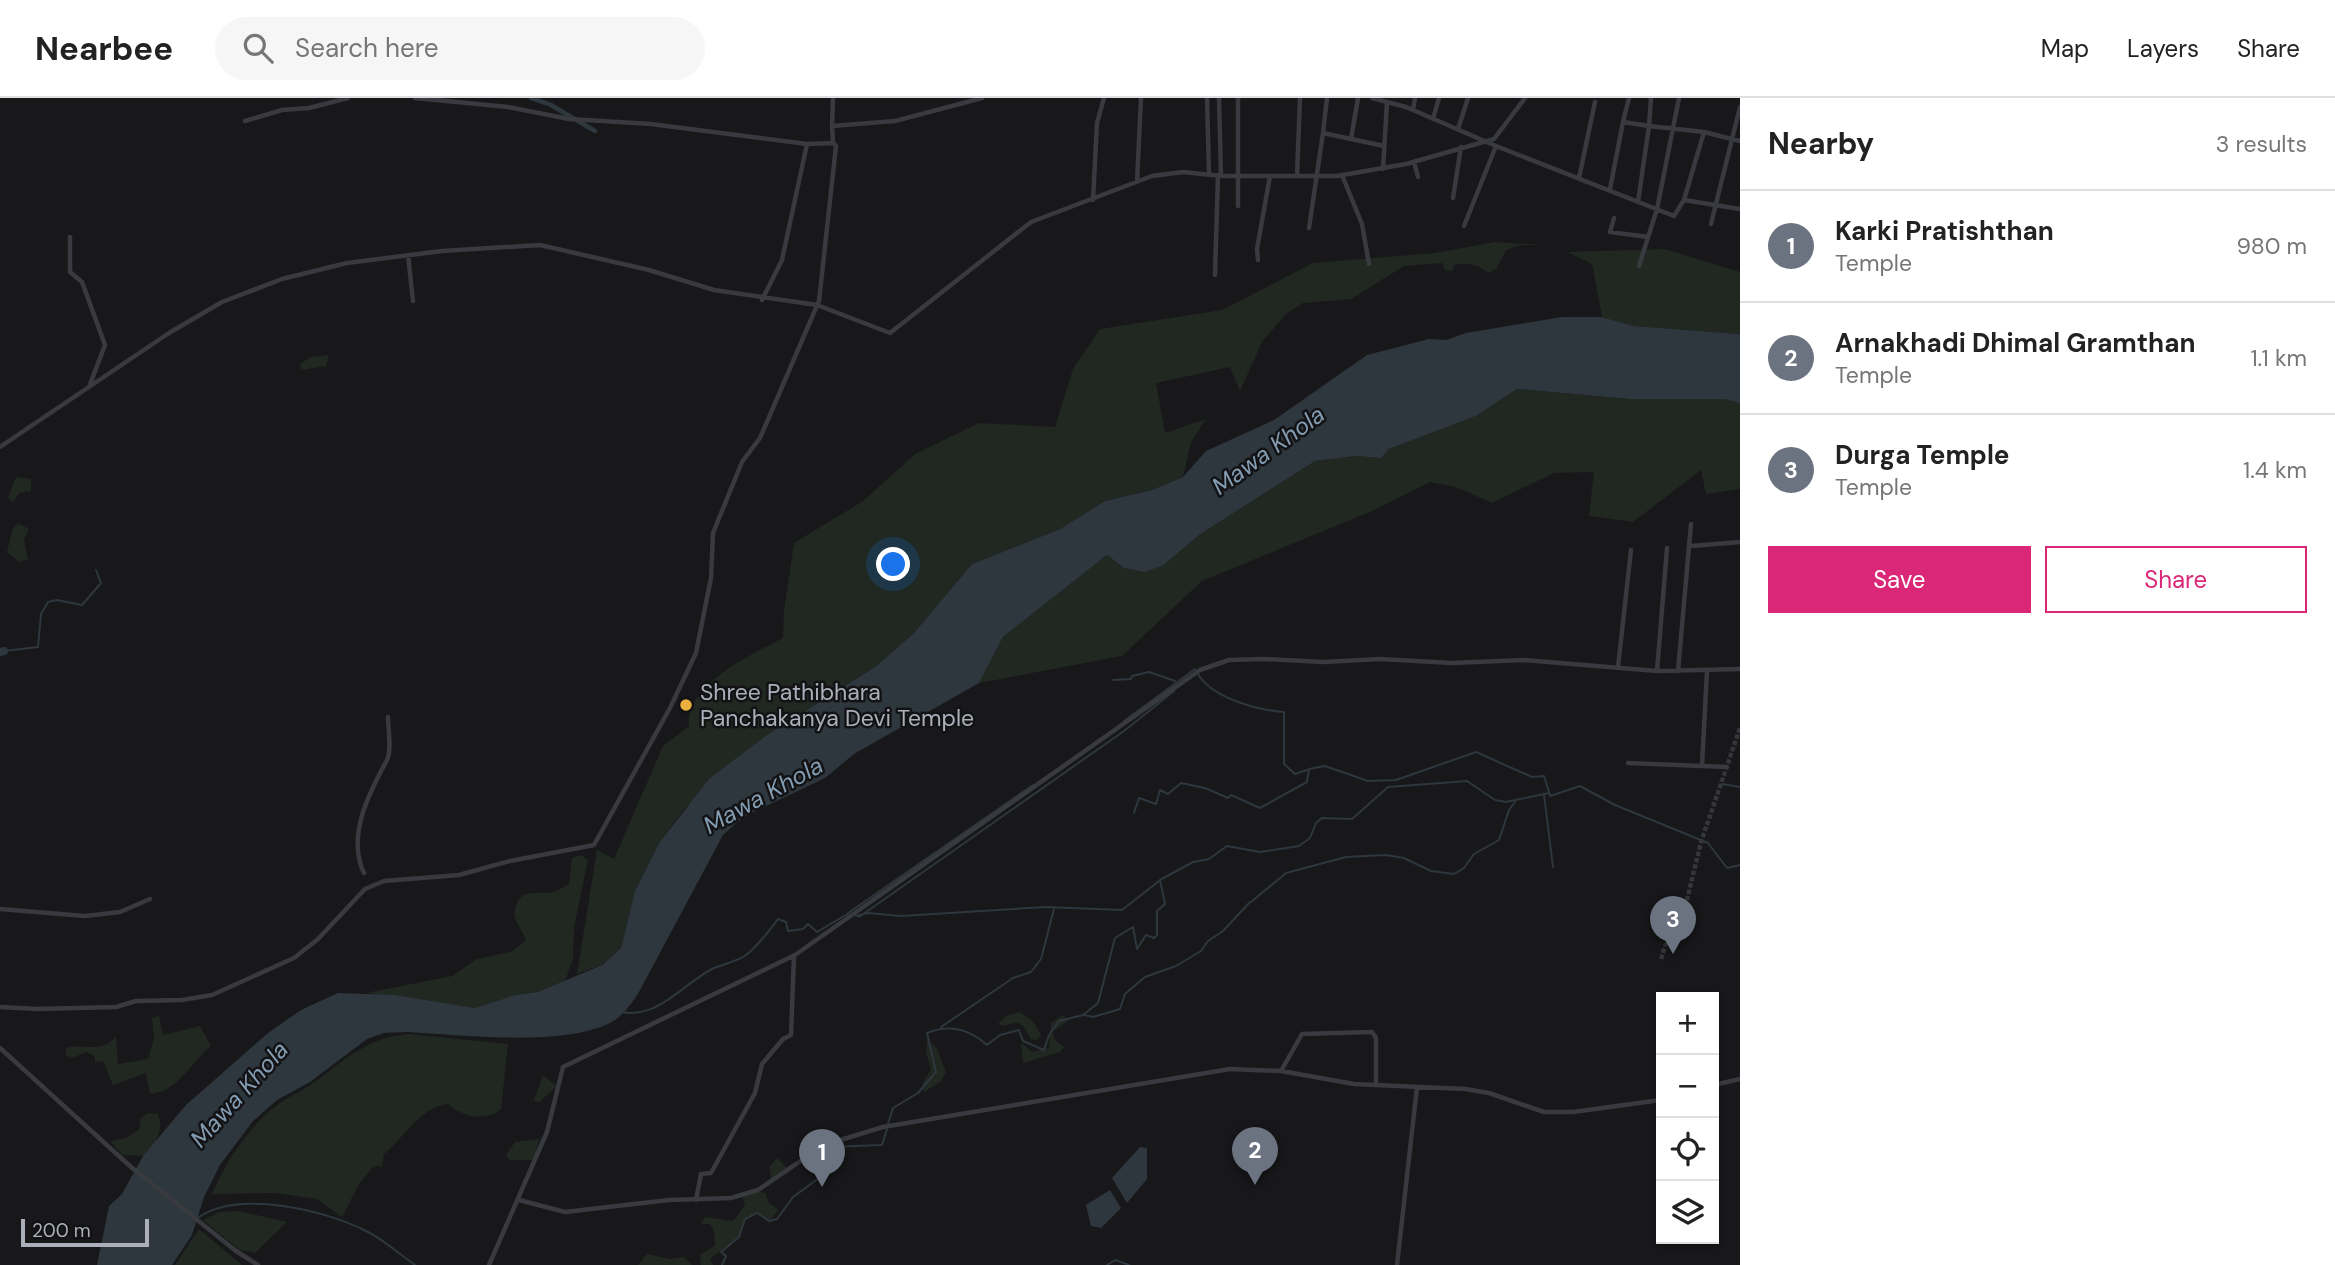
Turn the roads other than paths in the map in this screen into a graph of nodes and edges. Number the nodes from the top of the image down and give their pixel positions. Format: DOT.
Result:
graph roads {
  1 [pos="348,98"];
  2 [pos="415,98"];
  3 [pos="833,98"];
  4 [pos="982,98"];
  5 [pos="1104,98"];
  6 [pos="1141,98"];
  7 [pos="1207,98"];
  8 [pos="1219,98"];
  9 [pos="1238,98"];
  10 [pos="1300,98"];
  11 [pos="1327,98"];
  12 [pos="1359,98"];
  13 [pos="1372,98"];
  14 [pos="1415,98"];
  15 [pos="1439,98"];
  16 [pos="1468,98"];
  17 [pos="1525,98"];
  18 [pos="1629,98"];
  19 [pos="1651,98"];
  20 [pos="1679,98"];
  21 [pos="966,100"];
  22 [pos="1387,102"];
  23 [pos="1595,102"];
  24 [pos="1740,107"];
  25 [pos="1413,110"];
  26 [pos="1433,119"];
  27 [pos="245,121"];
  28 [pos="1623,122"];
  29 [pos="832,126"];
  30 [pos="1649,126"];
  31 [pos="1458,129"];
  32 [pos="1674,129"];
  33 [pos="1704,132"];
  34 [pos="1323,133"];
  35 [pos="1730,138"];
  36 [pos="1351,139"];
  37 [pos="1488,141"];
  38 [pos="1740,141"];
  39 [pos="833,143"];
  40 [pos="807,144"];
  41 [pos="1384,146"];
  42 [pos="1496,146"];
  43 [pos="1461,147"];
  44 [pos="1414,162"];
  45 [pos="1382,169"];
  46 [pos="1209,174"];
  47 [pos="1219,175"];
  48 [pos="1342,175"];
  49 [pos="1240,176"];
  50 [pos="1270,176"];
  51 [pos="1297,176"];
  52 [pos="1317,176"];
  53 [pos="1418,177"];
  54 [pos="1579,178"];
  55 [pos="1137,182"];
  56 [pos="1610,189"];
  57 [pos="1453,198"];
  58 [pos="1093,200"];
  59 [pos="1684,200"];
  60 [pos="1638,202"];
  61 [pos="1716,205"];
  62 [pos="1238,206"];
  63 [pos="1657,209"];
  64 [pos="1740,209"];
  65 [pos="1614,218"];
  66 [pos="1711,224"];
  67 [pos="1464,226"];
  68 [pos="1310,228"];
  69 [pos="70,237"];
  70 [pos="1647,237"];
  71 [pos="408,255"];
  72 [pos="1258,260"];
  73 [pos="1369,264"];
  74 [pos="1639,266"];
  75 [pos="1214,275"];
  76 [pos="413,300"];
  77 [pos="762,300"];
  78 [pos="817,305"];
  79 [pos="89,387"];
  80 [pos="0,447"];
  81 [pos="1691,524"];
  82 [pos="1740,542"];
  83 [pos="1691,546"];
  84 [pos="1667,548"];
  85 [pos="1631,550"];
  86 [pos="1618,667"];
  87 [pos="1740,669"];
  88 [pos="1657,671"];
  89 [pos="1678,671"];
  90 [pos="1707,671"];
  91 [pos="388,717"];
  92 [pos="1628,763"];
  93 [pos="1702,765"];
  94 [pos="1727,767"];
  95 [pos="364,873"];
  96 [pos="150,899"];
  97 [pos="0,909"];
  98 [pos="794,955"];
  99 [pos="0,1007"];
  100 [pos="0,1048"];
  101 [pos="1281,1071"];
  102 [pos="1740,1079"];
  103 [pos="1719,1084"];
  104 [pos="1376,1085"];
  105 [pos="1417,1087"];
  106 [pos="1656,1101"];
  107 [pos="519,1200"];
  108 [pos="696,1200"];
  109 [pos="258,1265"];
  110 [pos="489,1265"];
  111 [pos="1397,1265"];
  1 -- 27 [label="street"];
  2 -- 40 [label="street"];
  3 -- 29 [label="street"];
  4 -- 21 [label="street"];
  5 -- 58 [label="street"];
  6 -- 55 [label="street"];
  7 -- 46 [label="street"];
  8 -- 47 [label="street"];
  9 -- 49 [label="street"];
  10 -- 51 [label="street"];
  11 -- 34 [label="street"];
  12 -- 36 [label="street"];
  13 -- 22 [label="street"];
  14 -- 25 [label="street"];
  15 -- 26 [label="street"];
  16 -- 31 [label="street"];
  17 -- 37 [label="street"];
  18 -- 28 [label="street"];
  19 -- 30 [label="street"];
  20 -- 32 [label="street"];
  21 -- 29 [label="street"];
  22 -- 25 [label="street"];
  22 -- 41 [label="street"];
  23 -- 54 [label="street"];
  24 -- 35 [label="street"];
  25 -- 26 [label="street"];
  26 -- 31 [label="street"];
  28 -- 30 [label="street"];
  28 -- 56 [label="street"];
  29 -- 39 [label="street"];
  30 -- 32 [label="street"];
  30 -- 60 [label="street"];
  31 -- 37 [label="street"];
  32 -- 33 [label="street"];
  32 -- 63 [label="street"];
  33 -- 35 [label="street"];
  33 -- 59 [label="street"];
  34 -- 36 [label="street"];
  34 -- 52 [label="street"];
  35 -- 38 [label="street"];
  35 -- 61 [label="street"];
  36 -- 41 [label="street"];
  37 -- 42 [label="street"];
  37 -- 43 [label="street"];
  39 -- 40 [label="street"];
  39 -- 78 [label="street"];
  40 -- 77 [label="street"];
  41 -- 45 [label="street"];
  42 -- 54 [label="street"];
  42 -- 67 [label="street"];
  43 -- 44 [label="street"];
  43 -- 57 [label="street"];
  44 -- 45 [label="street"];
  44 -- 53 [label="street"];
  45 -- 48 [label="street"];
  46 -- 47 [label="street"];
  46 -- 55 [label="street"];
  47 -- 49 [label="street"];
  47 -- 75 [label="street"];
  48 -- 52 [label="street"];
  48 -- 73 [label="street"];
  49 -- 50 [label="street"];
  49 -- 62 [label="street"];
  50 -- 51 [label="street"];
  50 -- 72 [label="street"];
  51 -- 52 [label="street"];
  52 -- 68 [label="street"];
  54 -- 56 [label="street"];
  55 -- 58 [label="street"];
  56 -- 60 [label="street"];
  58 -- 78 [label="street"];
  59 -- 61 [label="street"];
  59 -- 63 [label="street"];
  60 -- 63 [label="street"];
  61 -- 64 [label="street"];
  61 -- 66 [label="street"];
  63 -- 70 [label="street"];
  65 -- 70 [label="street"];
  69 -- 79 [label="street"];
  70 -- 74 [label="street"];
  71 -- 76 [label="street"];
  71 -- 77 [label="street"];
  71 -- 79 [label="street"];
  77 -- 78 [label="street"];
  78 -- 99 [label="street"];
  79 -- 80 [label="street"];
  81 -- 83 [label="street"];
  82 -- 83 [label="street"];
  83 -- 89 [label="street"];
  84 -- 88 [label="street"];
  85 -- 86 [label="street"];
  86 -- 88 [label="street"];
  86 -- 98 [label="street"];
  87 -- 90 [label="street"];
  88 -- 89 [label="street"];
  89 -- 90 [label="street"];
  90 -- 93 [label="street"];
  91 -- 95 [label="street"];
  92 -- 93 [label="street"];
  93 -- 94 [label="street"];
  96 -- 97 [label="street"];
  98 -- 107 [label="street"];
  98 -- 108 [label="street"];
  100 -- 109 [label="street"];
  101 -- 104 [label="street"];
  101 -- 104 [label="street"];
  101 -- 108 [label="street"];
  102 -- 103 [label="street"];
  104 -- 105 [label="street"];
  105 -- 106 [label="street"];
  105 -- 111 [label="street"];
  107 -- 108 [label="street"];
  107 -- 110 [label="street"];
}
